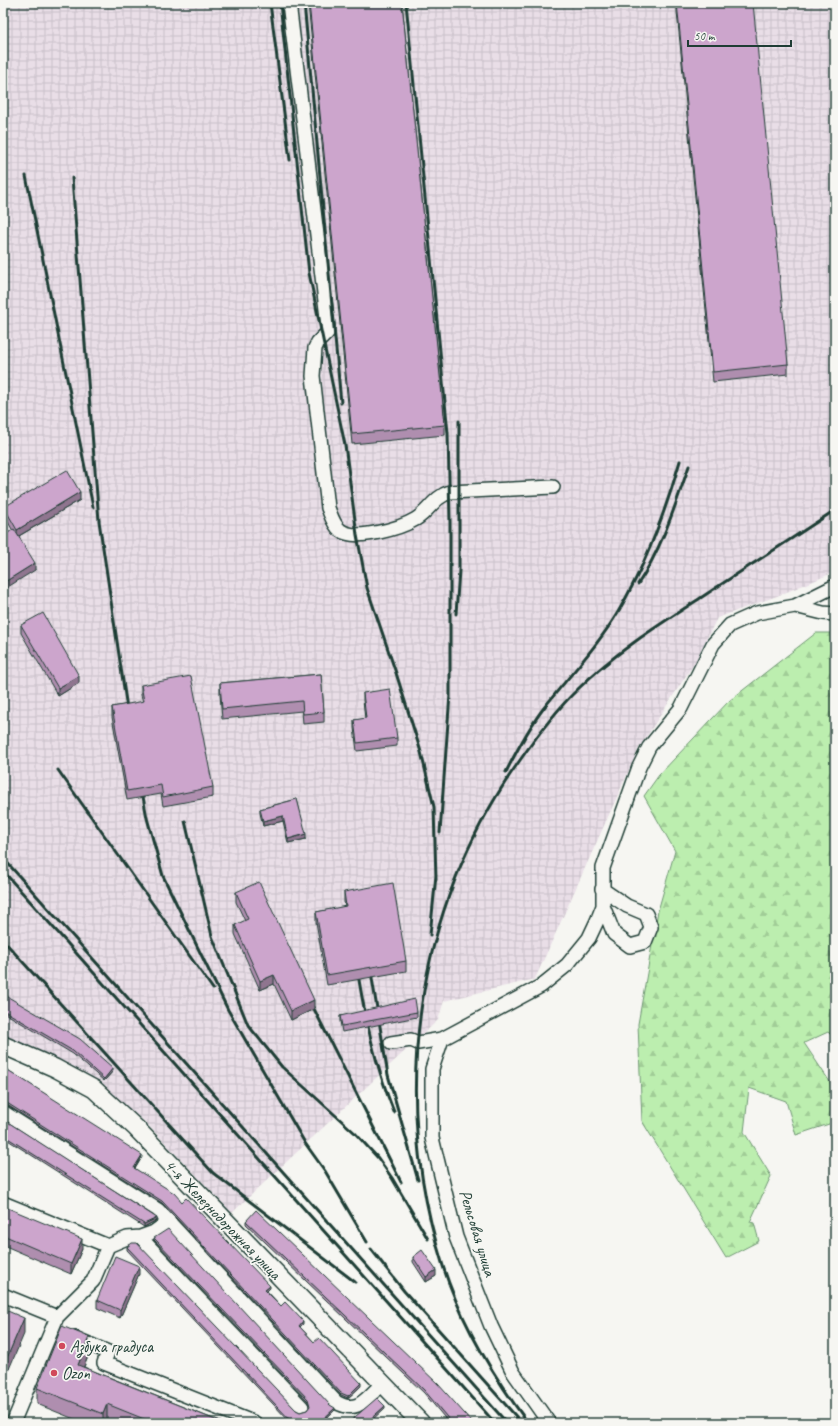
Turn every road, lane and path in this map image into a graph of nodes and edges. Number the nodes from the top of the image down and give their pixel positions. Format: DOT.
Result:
graph roads {
  1 [pos="289,3"];
  2 [pos="553,487"];
  3 [pos="835,586"];
  4 [pos="795,606"];
  5 [pos="835,614"];
  6 [pos="602,889"];
  7 [pos="603,906"];
  8 [pos="442,1039"];
  9 [pos="391,1043"];
  10 [pos="3,1045"];
  11 [pos="3,1112"];
  12 [pos="3,1203"];
  13 [pos="169,1221"];
  14 [pos="140,1237"];
  15 [pos="108,1246"];
  16 [pos="3,1295"];
  17 [pos="54,1323"];
  18 [pos="382,1383"];
  19 [pos="302,1407"];
  20 [pos="835,1420"];
  21 [pos="416,1422"];
  22 [pos="13,1423"];
  23 [pos="255,1423"];
  24 [pos="549,1423"];
  25 [pos="832,1423"];
  1 -- 2 [label="street"];
  3 -- 4 [label="street"];
  4 -- 5 [label="street"];
  4 -- 6 [label="street"];
  6 -- 7 [label="street"];
  6 -- 7 [label="street"];
  7 -- 8 [label="street"];
  8 -- 9 [label="street"];
  8 -- 24 [label="street, Рельсовая улица"];
  10 -- 18 [label="main road, 4-я Железнодорожная улица"];
  11 -- 13 [label="street"];
  12 -- 15 [label="street"];
  13 -- 14 [label="street"];
  13 -- 18 [label="street"];
  14 -- 15 [label="street"];
  14 -- 19 [label="street"];
  15 -- 17 [label="street"];
  16 -- 17 [label="street"];
  17 -- 22 [label="street"];
  17 -- 23 [label="street"];
  18 -- 21 [label="main road, 4-я Железнодорожная улица"];
  20 -- 25 [label="path"];
}
